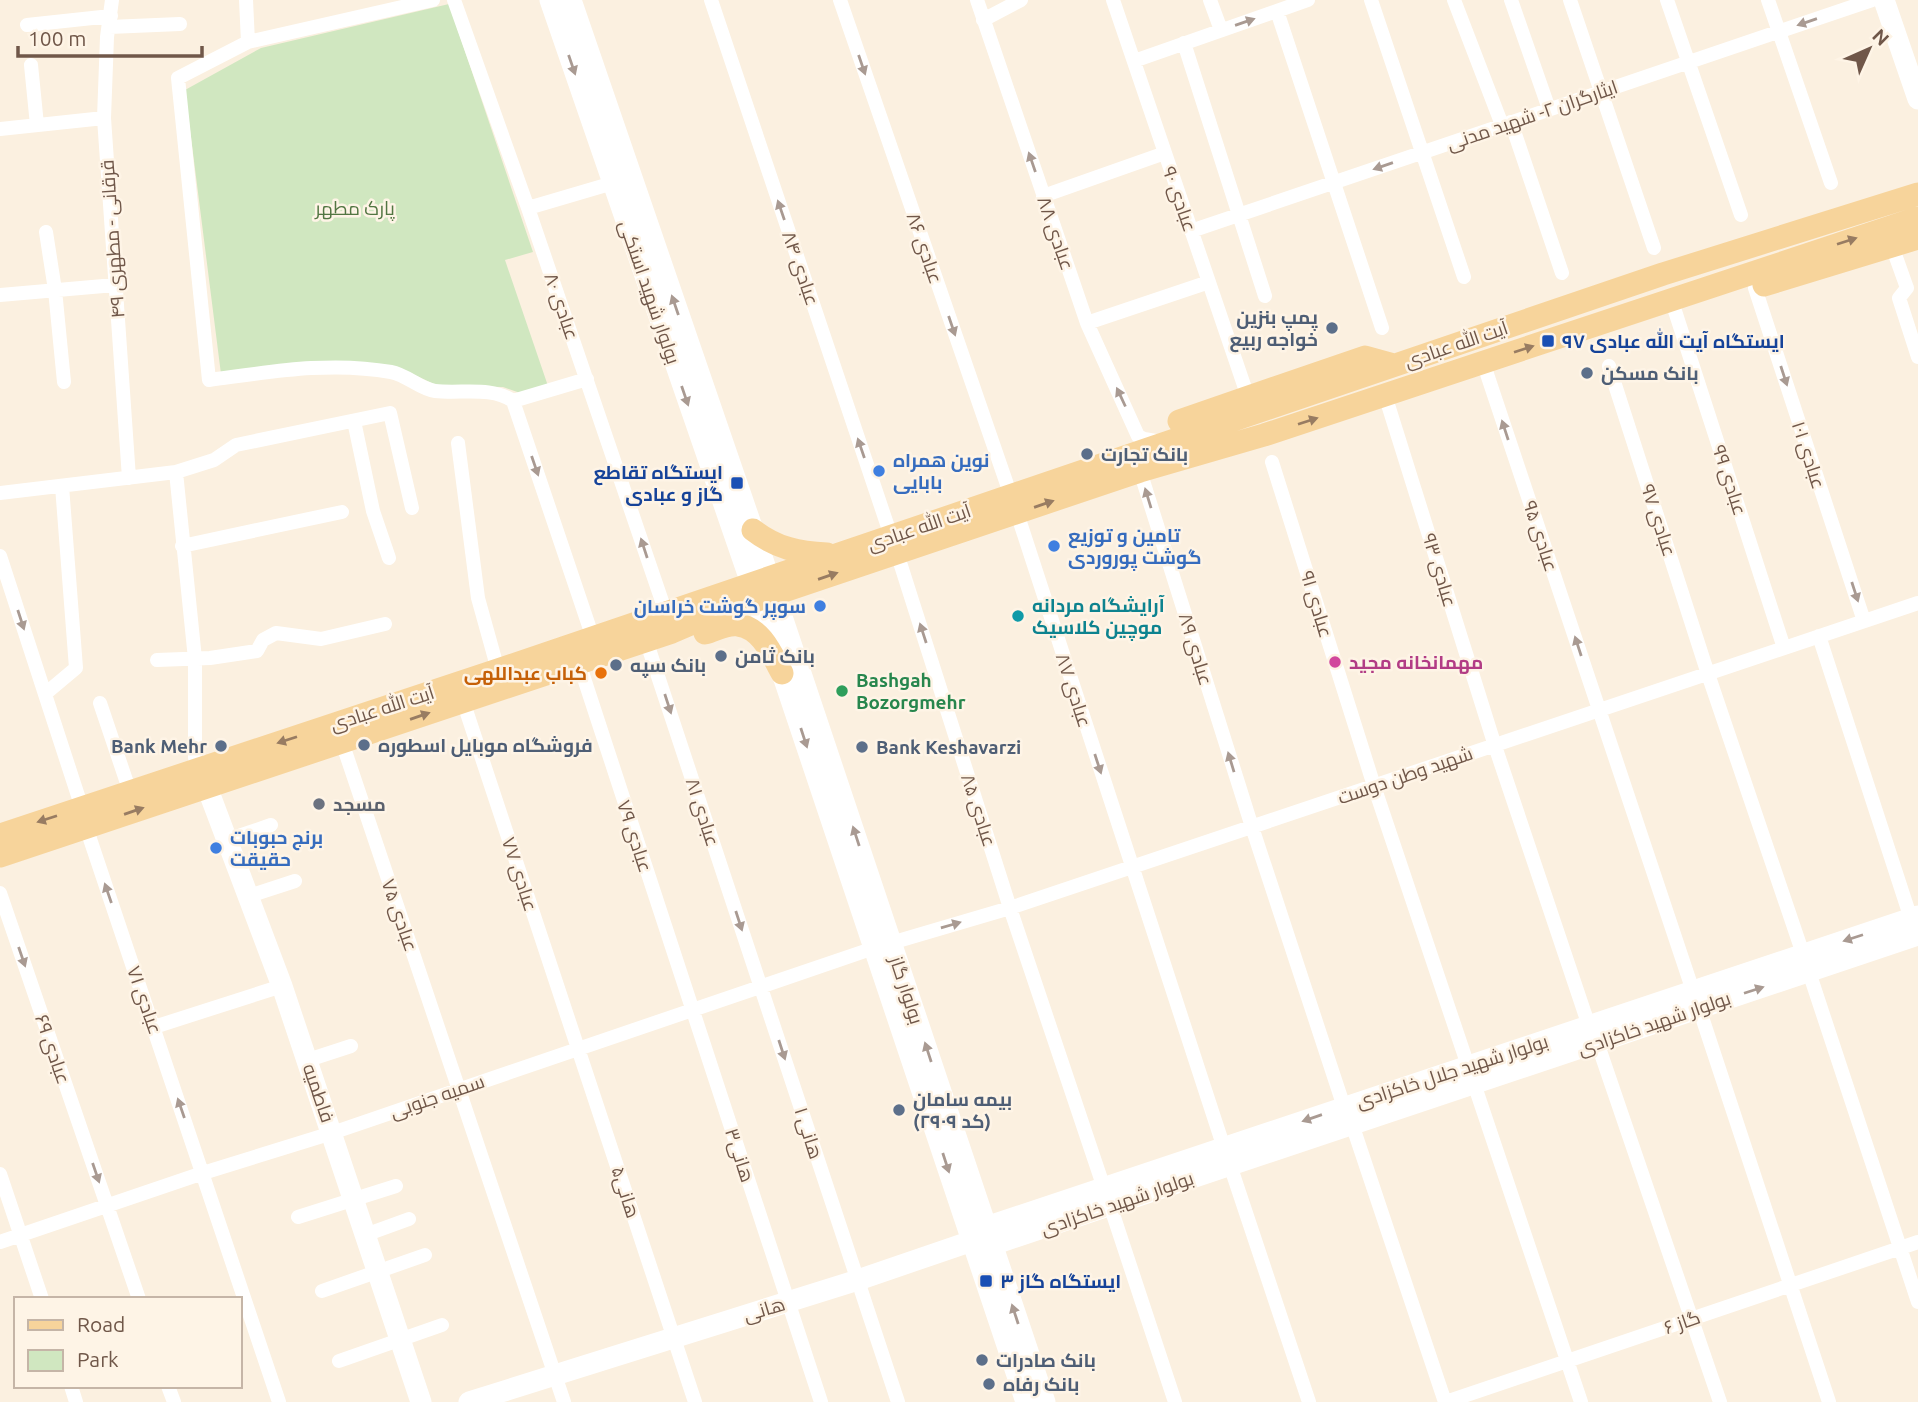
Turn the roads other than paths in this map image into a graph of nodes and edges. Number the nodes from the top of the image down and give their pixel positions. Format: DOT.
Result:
graph roads {
  1 [pos="112,0"];
  2 [pos="246,0"];
  3 [pos="433,0"];
  4 [pos="454,0"];
  5 [pos="550,0"];
  6 [pos="571,0"];
  7 [pos="711,0"];
  8 [pos="840,0"];
  9 [pos="977,0"];
  10 [pos="1021,0"];
  11 [pos="1113,0"];
  12 [pos="1210,0"];
  13 [pos="1308,0"];
  14 [pos="1371,0"];
  15 [pos="1454,0"];
  16 [pos="1511,0"];
  17 [pos="1570,0"];
  18 [pos="1668,0"];
  19 [pos="1768,0"];
  20 [pos="1872,0"];
  21 [pos="1884,0"];
  22 [pos="1277,11"];
  23 [pos="984,20"];
  24 [pos="110,21"];
  25 [pos="180,24"];
  26 [pos="27,25"];
  27 [pos="1221,30"];
  28 [pos="1779,32"];
  29 [pos="248,42"];
  30 [pos="1184,43"];
  31 [pos="1134,61"];
  32 [pos="1688,62"];
  33 [pos="31,65"];
  34 [pos="1600,92"];
  35 [pos="1918,99"];
  36 [pos="1549,109"];
  37 [pos="104,118"];
  38 [pos="1507,124"];
  39 [pos="37,125"];
  40 [pos="0,129"];
  41 [pos="1423,152"];
  42 [pos="1165,153"];
  43 [pos="1918,181"];
  44 [pos="1334,182"];
  45 [pos="613,183"];
  46 [pos="1831,183"];
  47 [pos="1918,194"];
  48 [pos="1044,196"];
  49 [pos="528,208"];
  50 [pos="1240,214"];
  51 [pos="1741,215"];
  52 [pos="1918,218"];
  53 [pos="1191,230"];
  54 [pos="46,232"];
  55 [pos="1918,238"];
  56 [pos="1892,246"];
  57 [pos="1654,248"];
  58 [pos="1562,273"];
  59 [pos="1464,277"];
  60 [pos="1209,282"];
  61 [pos="115,285"];
  62 [pos="1755,288"];
  63 [pos="55,290"];
  64 [pos="1913,290"];
  65 [pos="0,295"];
  66 [pos="1265,296"];
  67 [pos="1587,299"];
  68 [pos="1675,311"];
  69 [pos="1087,323"];
  70 [pos="1596,325"];
  71 [pos="1382,328"];
  72 [pos="1918,357"];
  73 [pos="1483,362"];
  74 [pos="1609,366"];
  75 [pos="587,379"];
  76 [pos="64,382"];
  77 [pos="1385,395"];
  78 [pos="513,401"];
  79 [pos="1252,405"];
  80 [pos="1200,414"];
  81 [pos="354,421"];
  82 [pos="1185,435"];
  83 [pos="1264,435"];
  84 [pos="1138,436"];
  85 [pos="1163,442"];
  86 [pos="458,443"];
  87 [pos="1272,461"];
  88 [pos="1140,471"];
  89 [pos="176,472"];
  90 [pos="129,478"];
  91 [pos="62,486"];
  92 [pos="0,493"];
  93 [pos="1014,505"];
  94 [pos="412,508"];
  95 [pos="342,512"];
  96 [pos="753,530"];
  97 [pos="894,545"];
  98 [pos="183,546"];
  99 [pos="838,554"];
  100 [pos="0,556"];
  101 [pos="389,558"];
  102 [pos="763,589"];
  103 [pos="1918,603"];
  104 [pos="1864,621"];
  105 [pos="669,622"];
  106 [pos="385,624"];
  107 [pos="1819,636"];
  108 [pos="593,638"];
  109 [pos="646,640"];
  110 [pos="1784,648"];
  111 [pos="195,659"];
  112 [pos="157,660"];
  113 [pos="579,663"];
  114 [pos="498,670"];
  115 [pos="782,673"];
  116 [pos="1708,674"];
  117 [pos="45,694"];
  118 [pos="463,701"];
  119 [pos="100,703"];
  120 [pos="1599,710"];
  121 [pos="342,743"];
  122 [pos="1495,746"];
  123 [pos="195,758"];
  124 [pos="1374,786"];
  125 [pos="207,787"];
  126 [pos="130,792"];
  127 [pos="84,817"];
  128 [pos="271,825"];
  129 [pos="1252,827"];
  130 [pos="0,835"];
  131 [pos="227,840"];
  132 [pos="0,856"];
  133 [pos="1131,868"];
  134 [pos="295,881"];
  135 [pos="0,893"];
  136 [pos="249,896"];
  137 [pos="1010,908"];
  138 [pos="1916,929"];
  139 [pos="883,945"];
  140 [pos="1806,963"];
  141 [pos="760,985"];
  142 [pos="282,986"];
  143 [pos="1696,1000"];
  144 [pos="691,1009"];
  145 [pos="154,1027"];
  146 [pos="1593,1034"];
  147 [pos="351,1046"];
  148 [pos="578,1048"];
  149 [pos="308,1060"];
  150 [pos="1471,1075"];
  151 [pos="458,1088"];
  152 [pos="1348,1116"];
  153 [pos="332,1133"];
  154 [pos="1227,1156"];
  155 [pos="203,1173"];
  156 [pos="0,1174"];
  157 [pos="396,1186"];
  158 [pos="1107,1197"];
  159 [pos="354,1200"];
  160 [pos="107,1206"];
  161 [pos="298,1217"];
  162 [pos="409,1219"];
  163 [pos="365,1234"];
  164 [pos="20,1235"];
  165 [pos="984,1238"];
  166 [pos="0,1242"];
  167 [pos="1918,1242"];
  168 [pos="1900,1248"];
  169 [pos="425,1255"];
  170 [pos="377,1271"];
  171 [pos="858,1280"];
  172 [pos="1791,1285"];
  173 [pos="322,1291"];
  174 [pos="41,1297"];
  175 [pos="138,1297"];
  176 [pos="788,1302"];
  177 [pos="1918,1302"];
  178 [pos="1692,1319"];
  179 [pos="442,1325"];
  180 [pos="674,1337"];
  181 [pos="400,1340"];
  182 [pos="339,1361"];
  183 [pos="1567,1361"];
  184 [pos="555,1374"];
  185 [pos="279,1402"];
  186 [pos="421,1402"];
  187 [pos="469,1402"];
  188 [pos="564,1402"];
  189 [pos="695,1402"];
  190 [pos="821,1402"];
  191 [pos="898,1402"];
  192 [pos="1026,1402"];
  193 [pos="1045,1402"];
  194 [pos="1175,1402"];
  195 [pos="1309,1402"];
  196 [pos="1445,1402"];
  197 [pos="1581,1402"];
  198 [pos="1720,1402"];
  199 [pos="1829,1402"];
  1 -- 24 [label="street, قرقانی - مطهری ۴۹"];
  2 -- 29 [label="street"];
  3 -- 29 [label="street"];
  4 -- 49 [label="street, عبادی ۸۰"];
  5 -- 45 [label="main road, بولوار شهید استکی, one-way"];
  96 -- 6 [label="main road, بولوار شهید استکی, one-way"];
  97 -- 7 [label="street, عبادی ۸۴, one-way"];
  8 -- 93 [label="street, عبادی ۸۶, one-way"];
  9 -- 23 [label="street, عبادی ۸۸"];
  10 -- 23 [label="street"];
  11 -- 31 [label="street, عبادی ۹۰"];
  12 -- 27 [label="street"];
  13 -- 22 [label="street"];
  14 -- 41 [label="street"];
  15 -- 38 [label="street"];
  16 -- 36 [label="street"];
  17 -- 34 [label="street"];
  18 -- 32 [label="street"];
  19 -- 28 [label="street"];
  20 -- 28 [label="street, ایثارگران ۲- شهید مدنی, one-way"];
  21 -- 35 [label="main road"];
  27 -- 22 [label="street, one-way"];
  22 -- 44 [label="street"];
  48 -- 23 [label="street, عبادی ۸۸, one-way"];
  24 -- 25 [label="street"];
  24 -- 26 [label="street"];
  24 -- 37 [label="street, قرقانی - مطهری ۴۹"];
  27 -- 30 [label="street"];
  28 -- 32 [label="street, ایثارگران ۲- شهید مدنی"];
  28 -- 46 [label="street"];
  29 -- 78 [label="street"];
  30 -- 31 [label="street"];
  30 -- 50 [label="street"];
  31 -- 42 [label="street, عبادی ۹۰"];
  32 -- 34 [label="street, ایثارگران ۲- شهید مدنی"];
  32 -- 51 [label="street"];
  33 -- 39 [label="street"];
  34 -- 36 [label="street, ایثارگران ۲- شهید مدنی"];
  34 -- 57 [label="street"];
  36 -- 38 [label="street, ایثارگران ۲- شهید مدنی"];
  37 -- 39 [label="street"];
  37 -- 61 [label="street, قرقانی - مطهری ۴۹"];
  38 -- 41 [label="street, ایثارگران ۲- شهید مدنی"];
  38 -- 58 [label="street"];
  39 -- 40 [label="street"];
  41 -- 44 [label="street, ایثارگران ۲- شهید مدنی, one-way"];
  41 -- 59 [label="street"];
  42 -- 48 [label="street"];
  42 -- 53 [label="street, عبادی ۹۰"];
  43 -- 67 [label="main road"];
  44 -- 50 [label="street, ایثارگران ۲- شهید مدنی"];
  44 -- 71 [label="street"];
  45 -- 49 [label="street"];
  45 -- 102 [label="main road, بولوار شهید استکی, one-way"];
  47 -- 67 [label="main road, آیت الله عبادی"];
  48 -- 69 [label="street, عبادی ۸۸"];
  49 -- 75 [label="street, عبادی ۸۰"];
  50 -- 53 [label="street, ایثارگران ۲- شهید مدنی"];
  50 -- 66 [label="street"];
  70 -- 52 [label="main road, آیت الله عبادی, one-way"];
  53 -- 60 [label="street, عبادی ۹۰"];
  54 -- 63 [label="street"];
  55 -- 56 [label="main road"];
  56 -- 62 [label="main road"];
  56 -- 64 [label="street"];
  60 -- 69 [label="street"];
  60 -- 79 [label="street, عبادی ۹۰"];
  61 -- 63 [label="street"];
  61 -- 90 [label="street, قرقانی - مطهری ۴۹"];
  62 -- 68 [label="main road"];
  62 -- 104 [label="street, عبادی ۱۰۱, one-way"];
  63 -- 65 [label="street"];
  63 -- 76 [label="street"];
  64 -- 72 [label="street"];
  67 -- 79 [label="main road, آیت الله عبادی"];
  68 -- 70 [label="main road"];
  68 -- 110 [label="street, عبادی ۹۹"];
  84 -- 69 [label="street, عبادی ۸۸, one-way"];
  73 -- 70 [label="main road, آیت الله عبادی, one-way"];
  73 -- 77 [label="main road, آیت الله عبادی"];
  120 -- 73 [label="street, عبادی ۹۵, one-way"];
  74 -- 116 [label="street, عبادی ۹۷"];
  75 -- 78 [label="street"];
  105 -- 75 [label="street, عبادی ۸۰, one-way"];
  83 -- 77 [label="main road, آیت الله عبادی, one-way"];
  77 -- 122 [label="street, عبادی ۹۳"];
  78 -- 108 [label="street, one-way"];
  79 -- 80 [label="main road"];
  79 -- 82 [label="main road, آیت الله عبادی"];
  79 -- 83 [label="main road"];
  80 -- 82 [label="main road"];
  80 -- 84 [label="main road"];
  81 -- 89 [label="street"];
  81 -- 94 [label="street"];
  81 -- 101 [label="street"];
  82 -- 85 [label="main road, آیت الله عبادی"];
  83 -- 88 [label="main road, آیت الله عبادی"];
  84 -- 85 [label="street"];
  85 -- 93 [label="main road, آیت الله عبادی"];
  86 -- 114 [label="street"];
  87 -- 124 [label="street, عبادی ۹۱"];
  93 -- 88 [label="main road, آیت الله عبادی, one-way"];
  129 -- 88 [label="street, عبادی ۸۹, one-way"];
  89 -- 90 [label="street"];
  89 -- 98 [label="street"];
  90 -- 91 [label="street"];
  91 -- 92 [label="street"];
  91 -- 117 [label="street"];
  93 -- 97 [label="main road, آیت الله عبادی"];
  93 -- 133 [label="street, عبادی ۸۷, one-way"];
  95 -- 98 [label="street"];
  96 -- 99 [label="main road"];
  96 -- 102 [label="main road, بولوار شهید استکی"];
  97 -- 99 [label="main road, آیت الله عبادی"];
  102 -- 97 [label="main road, آیت الله عبادی, one-way"];
  137 -- 97 [label="street, عبادی ۸۵, one-way"];
  98 -- 111 [label="street"];
  99 -- 102 [label="main road, آیت الله عبادی"];
  100 -- 117 [label="street, عبادی ۷۱, one-way"];
  102 -- 105 [label="main road, آیت الله عبادی"];
  102 -- 115 [label="main road, بولوار گاز"];
  139 -- 102 [label="main road, بولوار گاز, one-way"];
  103 -- 104 [label="street, شهید وطن دوست"];
  104 -- 107 [label="street, شهید وطن دوست"];
  105 -- 108 [label="main road, آیت الله عبادی"];
  105 -- 109 [label="main road, آیت الله عبادی"];
  105 -- 115 [label="main road"];
  106 -- 111 [label="street"];
  107 -- 110 [label="street, شهید وطن دوست"];
  107 -- 138 [label="street"];
  108 -- 114 [label="main road, آیت الله عبادی"];
  109 -- 113 [label="main road, آیت الله عبادی"];
  109 -- 141 [label="street, عبادی ۸۱, one-way"];
  110 -- 116 [label="street, شهید وطن دوست"];
  111 -- 112 [label="street"];
  111 -- 123 [label="street"];
  113 -- 118 [label="main road, آیت الله عبادی"];
  113 -- 144 [label="street, عبادی ۷۹"];
  114 -- 126 [label="main road, آیت الله عبادی, one-way"];
  115 -- 139 [label="main road, بولوار گاز, one-way"];
  116 -- 120 [label="street, شهید وطن دوست"];
  116 -- 140 [label="street, عبادی ۹۷"];
  117 -- 127 [label="street, عبادی ۷۱"];
  121 -- 118 [label="main road, آیت الله عبادی, one-way"];
  118 -- 148 [label="street, عبادی ۷۷"];
  119 -- 126 [label="street"];
  120 -- 122 [label="street, شهید وطن دوست"];
  120 -- 143 [label="street, عبادی ۹۵"];
  121 -- 125 [label="main road, آیت الله عبادی"];
  121 -- 151 [label="street, عبادی ۷۵"];
  122 -- 124 [label="street, شهید وطن دوست"];
  122 -- 146 [label="street, عبادی ۹۳"];
  124 -- 129 [label="street, شهید وطن دوست"];
  124 -- 150 [label="street, عبادی ۹۱"];
  127 -- 125 [label="main road, آیت الله عبادی, one-way"];
  125 -- 131 [label="main road, فاطمیه"];
  126 -- 127 [label="main road, آیت الله عبادی"];
  127 -- 130 [label="main road, آیت الله عبادی, one-way"];
  127 -- 132 [label="main road, آیت الله عبادی"];
  145 -- 127 [label="street, عبادی ۷۱, one-way"];
  128 -- 131 [label="street"];
  129 -- 133 [label="street, شهید وطن دوست"];
  129 -- 152 [label="street, عبادی ۸۹"];
  131 -- 136 [label="main road, فاطمیه"];
  133 -- 137 [label="street, شهید وطن دوست"];
  133 -- 154 [label="street, عبادی ۸۷"];
  134 -- 136 [label="street"];
  135 -- 160 [label="street, عبادی ۶۹, one-way"];
  136 -- 142 [label="main road, فاطمیه"];
  139 -- 137 [label="street, شهید وطن دوست, one-way"];
  137 -- 158 [label="street, عبادی ۸۵"];
  138 -- 140 [label="main road, بولوار شهید جلال خاکزادی"];
  139 -- 141 [label="street, سمیه جنوبی"];
  139 -- 165 [label="main road, بولوار گاز"];
  140 -- 143 [label="main road, بولوار شهید جلال خاکزادی"];
  140 -- 168 [label="street, عبادی ۹۷"];
  141 -- 144 [label="street, سمیه جنوبی"];
  141 -- 171 [label="street, هانی ۱, one-way"];
  142 -- 145 [label="street"];
  142 -- 149 [label="main road, فاطمیه"];
  143 -- 146 [label="main road, بولوار شهید جلال خاکزادی"];
  143 -- 172 [label="street, عبادی ۹۵"];
  144 -- 148 [label="street, سمیه جنوبی"];
  144 -- 176 [label="street, هانی۳"];
  155 -- 145 [label="street, عبادی ۷۱, one-way"];
  146 -- 150 [label="main road, بولوار شهید جلال خاکزادی"];
  146 -- 178 [label="street, عبادی ۹۳"];
  147 -- 149 [label="street"];
  148 -- 151 [label="street, سمیه جنوبی"];
  148 -- 180 [label="street, هانی۵"];
  149 -- 153 [label="main road, فاطمیه"];
  150 -- 152 [label="main road, بولوار شهید جلال خاکزادی"];
  150 -- 183 [label="street, عبادی ۹۱"];
  151 -- 153 [label="street, سمیه جنوبی"];
  151 -- 184 [label="street, عبادی ۷۵"];
  152 -- 154 [label="main road, بولوار شهید جلال خاکزادی"];
  152 -- 196 [label="street, عبادی ۸۹"];
  153 -- 155 [label="street, سمیه جنوبی"];
  153 -- 159 [label="main road, فاطمیه"];
  154 -- 158 [label="main road, بولوار شهید جلال خاکزادی"];
  154 -- 195 [label="street, عبادی ۸۷"];
  155 -- 160 [label="street, سمیه جنوبی"];
  155 -- 185 [label="street, عبادی ۷۱"];
  156 -- 164 [label="street"];
  157 -- 159 [label="street"];
  158 -- 165 [label="main road, بولوار شهید جلال خاکزادی"];
  158 -- 194 [label="street, عبادی ۸۵"];
  159 -- 161 [label="street"];
  159 -- 163 [label="main road, فاطمیه"];
  160 -- 164 [label="street, سمیه جنوبی"];
  160 -- 175 [label="street, عبادی ۶۹"];
  162 -- 163 [label="street"];
  163 -- 170 [label="main road, فاطمیه"];
  164 -- 166 [label="street, سمیه جنوبی"];
  164 -- 174 [label="street"];
  165 -- 171 [label="main road, هانی"];
  165 -- 192 [label="main road, بولوار گاز"];
  193 -- 165 [label="main road, بولوار گاز, one-way"];
  167 -- 168 [label="street, گاز ۶"];
  168 -- 172 [label="street, گاز ۶"];
  168 -- 177 [label="street, عبادی ۹۷"];
  169 -- 170 [label="street"];
  170 -- 173 [label="street"];
  170 -- 181 [label="main road, فاطمیه"];
  171 -- 176 [label="main road, هانی"];
  171 -- 191 [label="street, هانی ۱"];
  172 -- 178 [label="street, گاز ۶"];
  172 -- 199 [label="street, عبادی ۹۵"];
  176 -- 180 [label="main road, هانی"];
  176 -- 190 [label="street, هانی۳"];
  178 -- 183 [label="street, گاز ۶"];
  178 -- 198 [label="street, عبادی ۹۳"];
  179 -- 181 [label="street"];
  180 -- 184 [label="main road, هانی"];
  180 -- 189 [label="street, هانی۵"];
  181 -- 182 [label="street"];
  181 -- 186 [label="main road, فاطمیه"];
  183 -- 196 [label="street, گاز ۶"];
  183 -- 197 [label="street, عبادی ۹۱"];
  184 -- 187 [label="main road, هانی"];
  184 -- 188 [label="street, عبادی ۷۵"];
}
